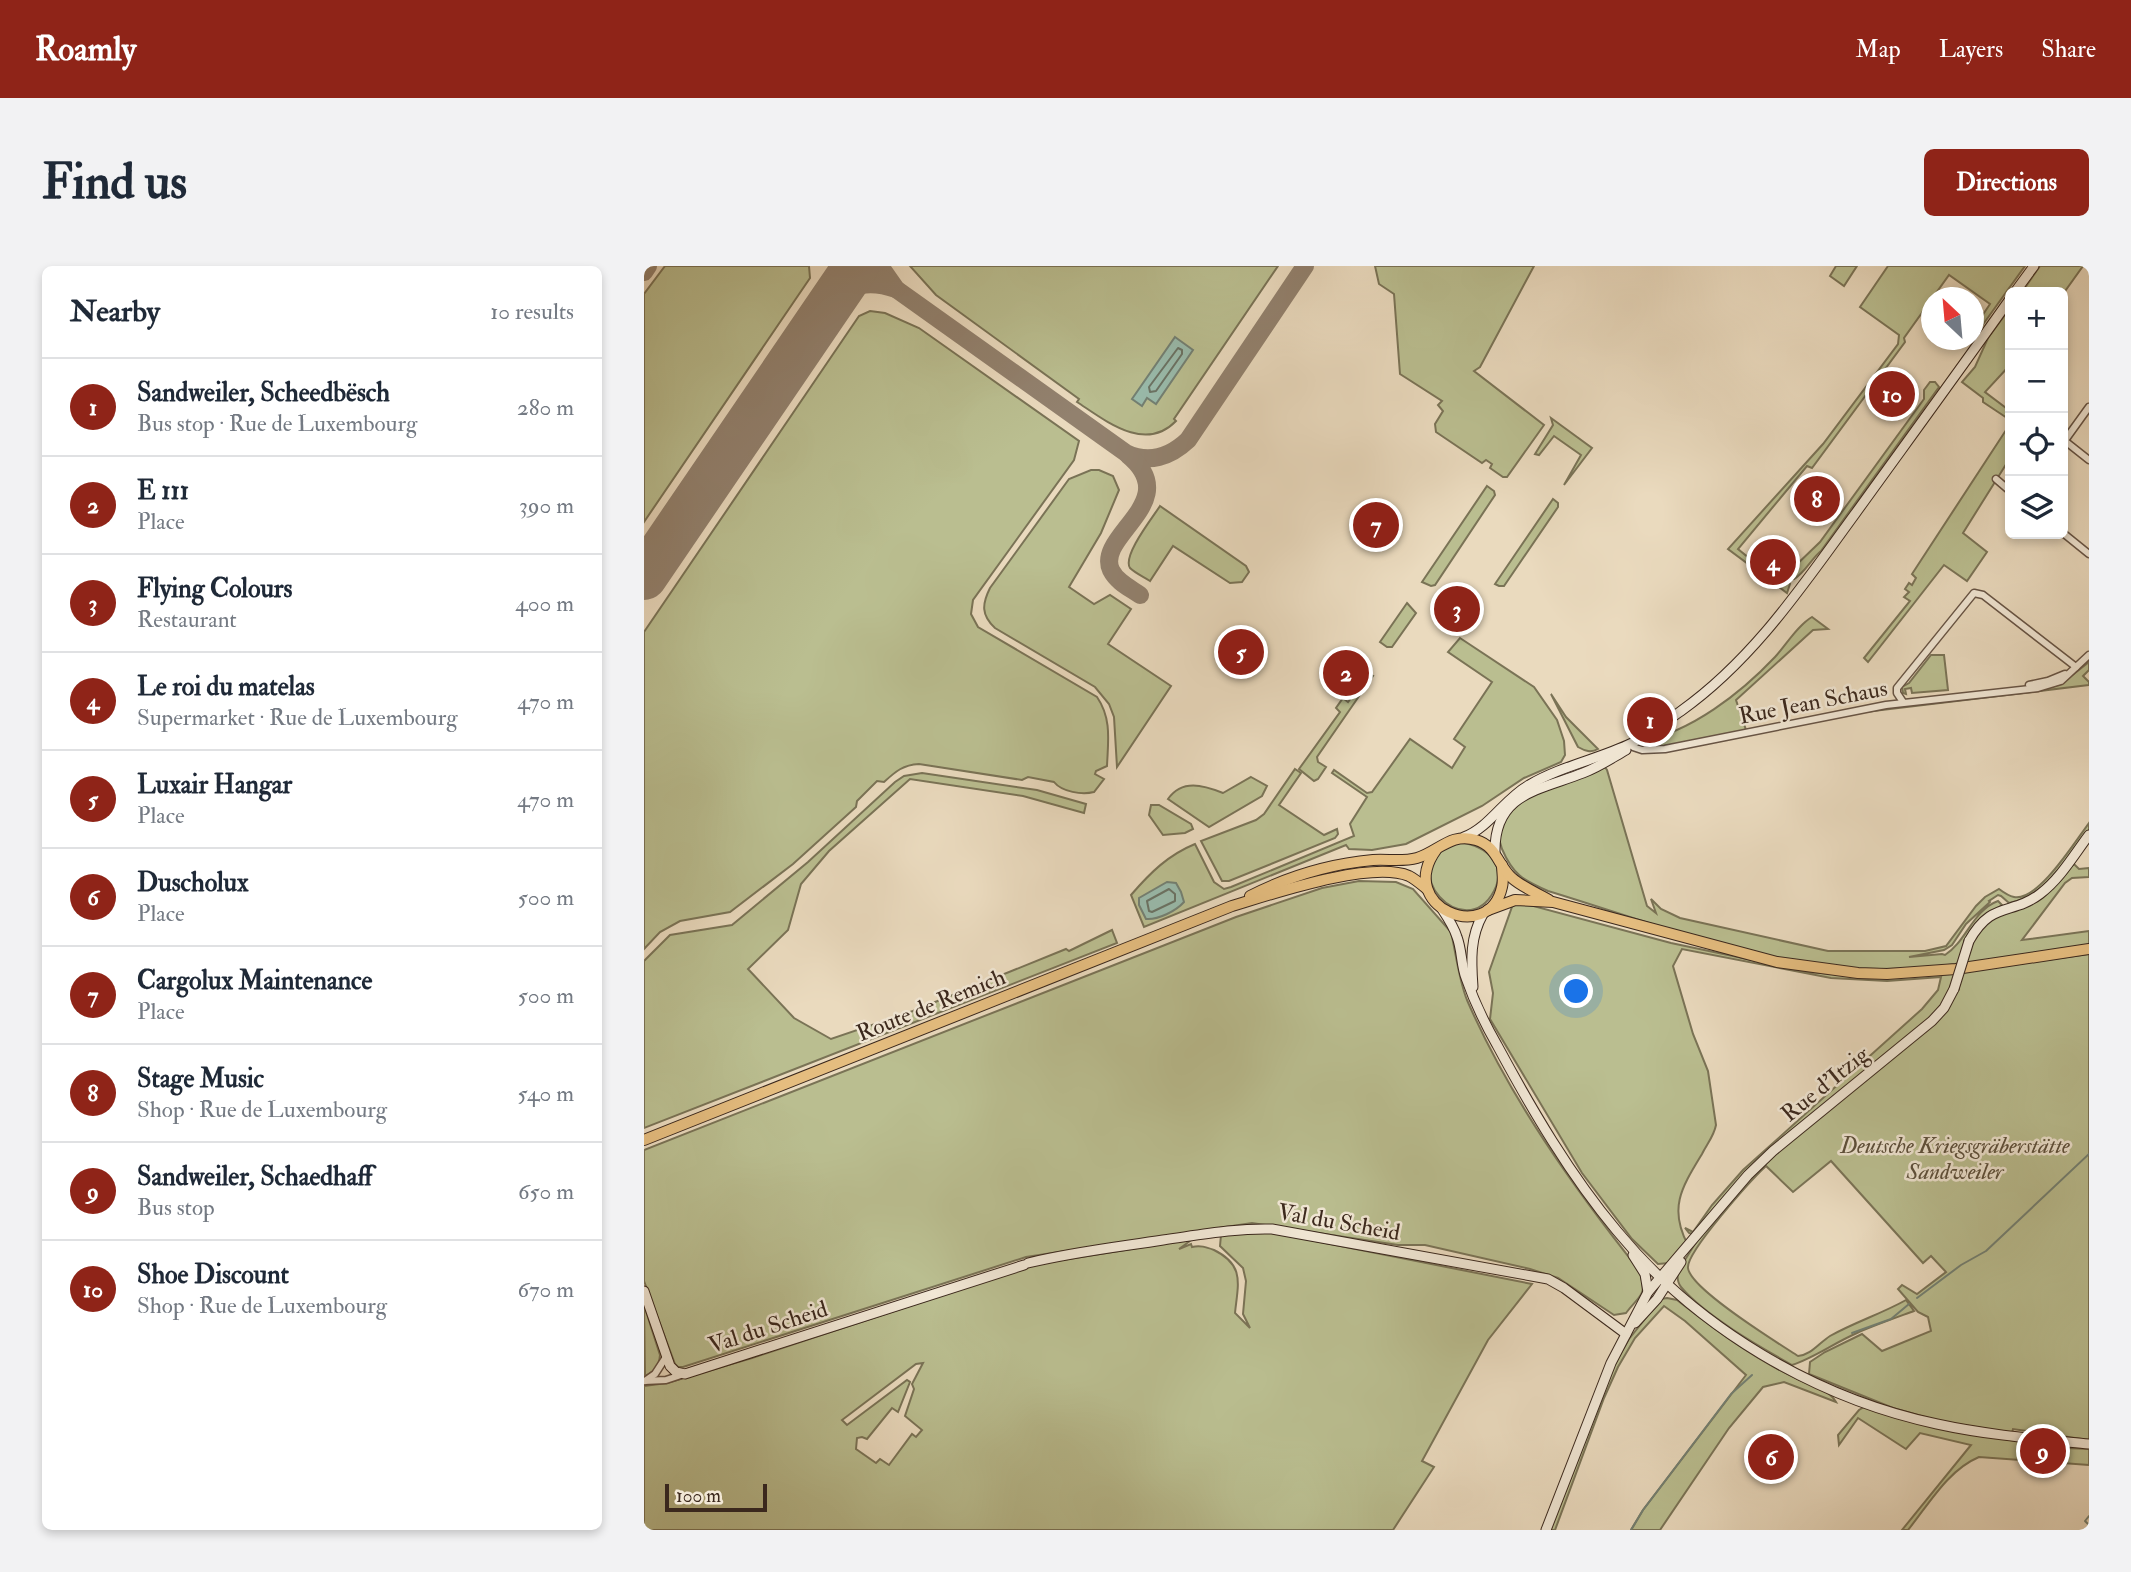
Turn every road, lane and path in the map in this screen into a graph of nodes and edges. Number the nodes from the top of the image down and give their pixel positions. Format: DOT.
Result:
graph roads {
  1 [pos="2034,266"];
  2 [pos="2019,287"];
  3 [pos="2005,306"];
  4 [pos="2089,407"];
  5 [pos="2068,436"];
  6 [pos="2068,445"];
  7 [pos="2089,460"];
  8 [pos="1996,479"];
  9 [pos="2005,487"];
  10 [pos="2068,537"];
  11 [pos="2089,554"];
  12 [pos="2089,655"];
  13 [pos="2076,667"];
  14 [pos="1903,702"];
  15 [pos="1633,743"];
  16 [pos="1574,764"];
  17 [pos="1522,796"];
  18 [pos="2089,835"];
  19 [pos="1464,837"];
  20 [pos="1438,846"];
  21 [pos="1495,852"];
  22 [pos="1502,865"];
  23 [pos="1427,889"];
  24 [pos="1553,902"];
  25 [pos="1232,906"];
  26 [pos="1442,909"];
  27 [pos="1486,912"];
  28 [pos="2089,949"];
  29 [pos="1474,995"];
  30 [pos="644,1140"];
  31 [pos="1718,1208"];
  32 [pos="1619,1233"];
  33 [pos="1675,1261"];
  34 [pos="1649,1266"];
  35 [pos="1664,1280"];
  36 [pos="644,1292"];
  37 [pos="1648,1292"];
  38 [pos="1678,1293"];
  39 [pos="1657,1299"];
  40 [pos="1626,1334"];
  41 [pos="666,1357"];
  42 [pos="685,1374"];
  43 [pos="644,1381"];
  44 [pos="2089,1444"];
  45 [pos="1546,1530"];
  1 -- 2 [label="main road"];
  3 -- 15 [label="main road"];
  4 -- 5 [label="street"];
  6 -- 7 [label="street"];
  8 -- 9 [label="street"];
  10 -- 11 [label="street"];
  12 -- 13 [label="street, Rue Jean Schaus"];
  13 -- 14 [label="street, Rue Jean Schaus"];
  13 -- 14 [label="street"];
  14 -- 15 [label="street, Rue Jean Schaus"];
  15 -- 16 [label="main road"];
  15 -- 17 [label="main road"];
  16 -- 17 [label="main road"];
  16 -- 19 [label="main road"];
  17 -- 21 [label="main road"];
  18 -- 31 [label="main road, Rue d'Itzig, bridge"];
  19 -- 20 [label="main road"];
  19 -- 21 [label="main road"];
  20 -- 23 [label="main road"];
  20 -- 25 [label="main road, Route de Remich"];
  21 -- 22 [label="main road"];
  22 -- 24 [label="main road"];
  22 -- 27 [label="main road"];
  23 -- 25 [label="main road, Route de Remich"];
  23 -- 26 [label="main road"];
  24 -- 27 [label="main road"];
  24 -- 28 [label="main road"];
  25 -- 30 [label="main road, Route de Remich"];
  26 -- 27 [label="main road"];
  26 -- 29 [label="main road"];
  27 -- 29 [label="main road"];
  29 -- 32 [label="main road"];
  31 -- 33 [label="main road, Rue d'Itzig"];
  31 -- 35 [label="main road, Rue d'Itzig"];
  32 -- 34 [label="main road"];
  32 -- 37 [label="main road"];
  33 -- 34 [label="main road"];
  33 -- 35 [label="main road, Rue d'Itzig"];
  34 -- 35 [label="main road"];
  35 -- 37 [label="main road"];
  35 -- 38 [label="main road"];
  35 -- 39 [label="main road"];
  36 -- 41 [label="main road"];
  37 -- 40 [label="main road"];
  38 -- 39 [label="main road"];
  38 -- 44 [label="main road"];
  39 -- 40 [label="main road"];
  40 -- 42 [label="main road, Val du Scheid"];
  40 -- 45 [label="main road"];
  41 -- 42 [label="main road"];
  41 -- 43 [label="street, Val du Scheid"];
  42 -- 43 [label="street, Val du Scheid"];
}
